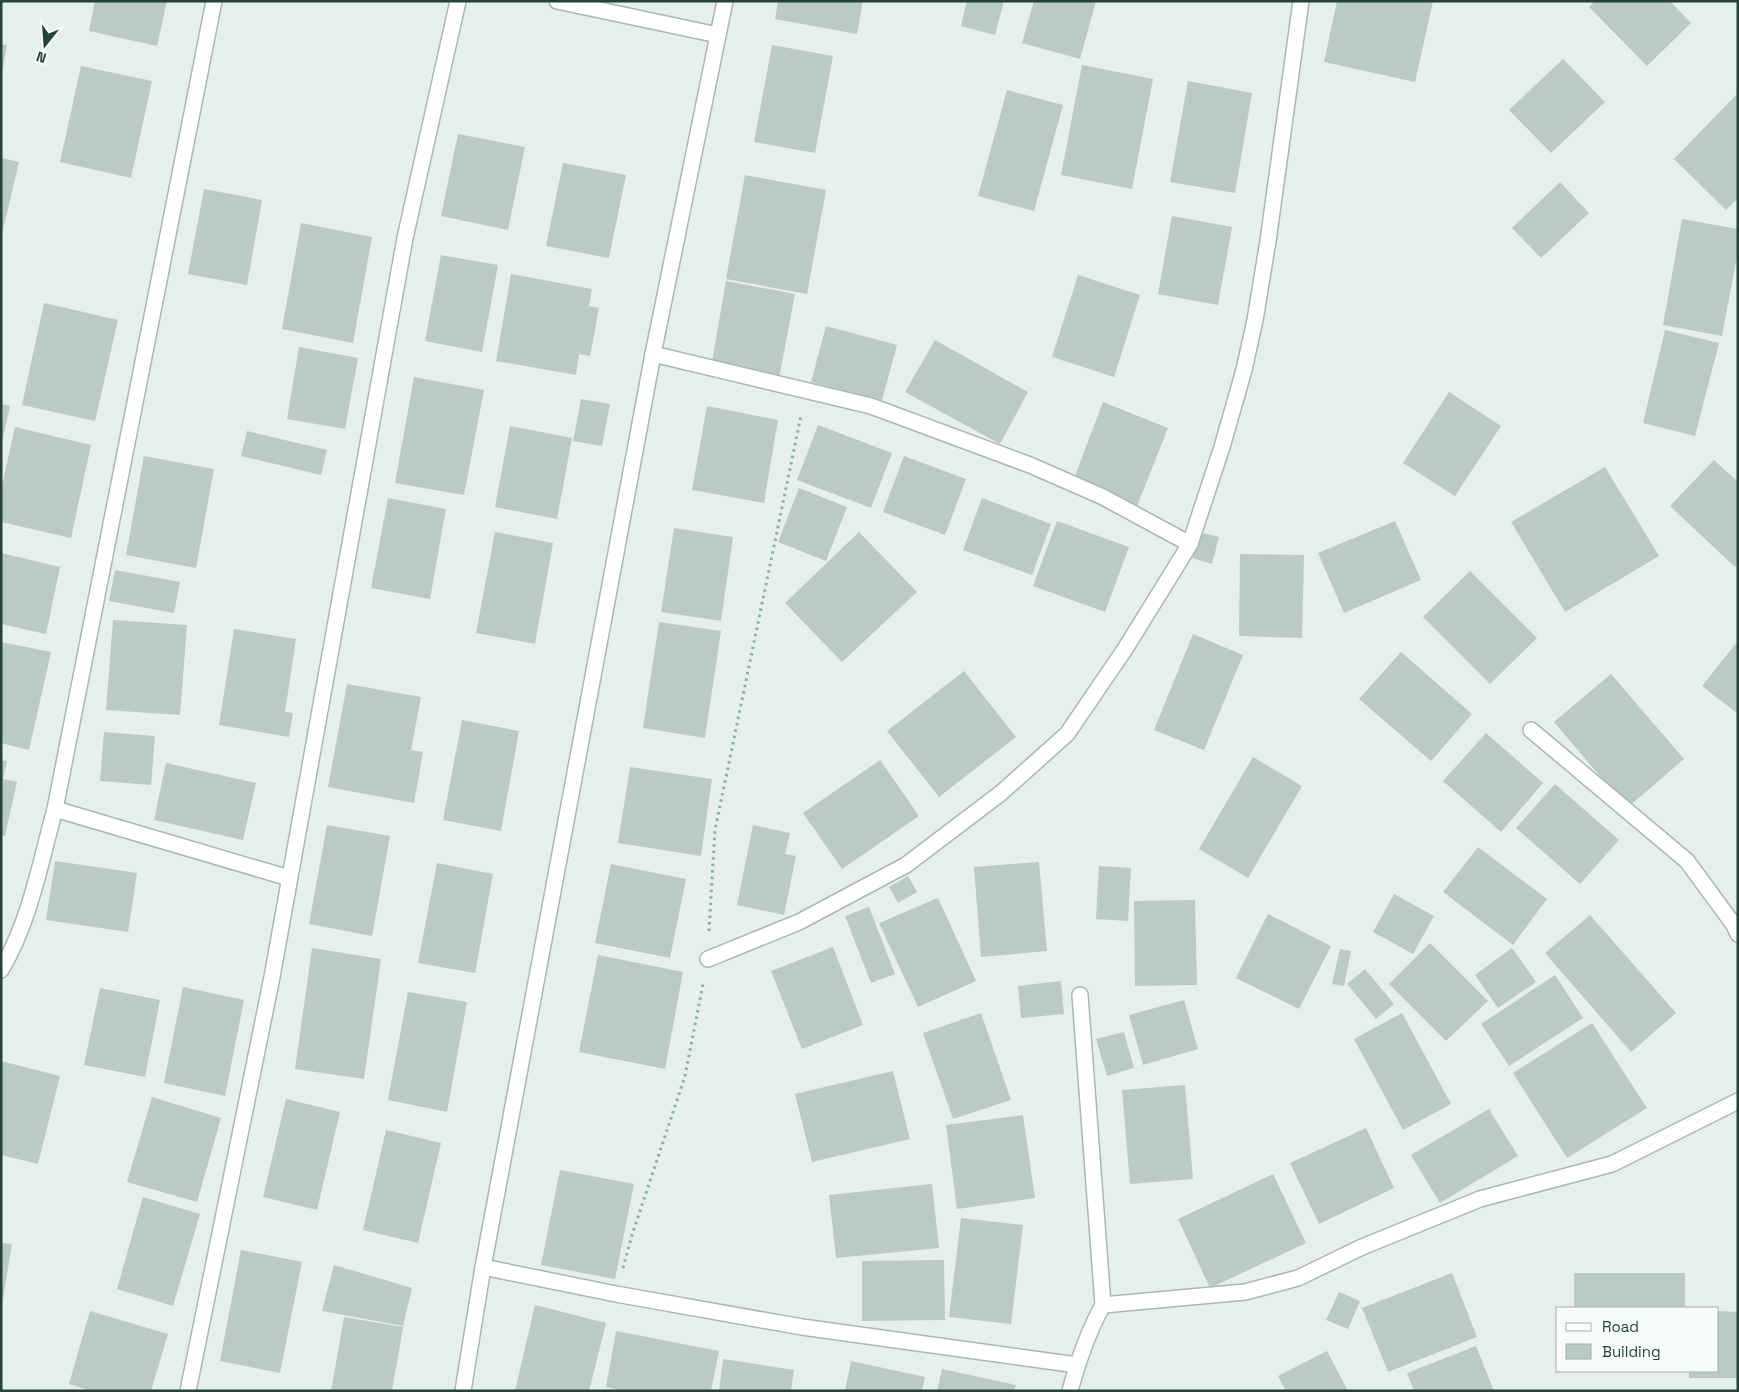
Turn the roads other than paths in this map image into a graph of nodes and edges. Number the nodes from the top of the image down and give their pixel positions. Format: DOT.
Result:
graph roads {
  1 [pos="214,1"];
  2 [pos="458,1"];
  3 [pos="557,1"];
  4 [pos="725,1"];
  5 [pos="1301,1"];
  6 [pos="718,35"];
  7 [pos="654,354"];
  8 [pos="1190,544"];
  9 [pos="1531,730"];
  10 [pos="55,809"];
  11 [pos="290,878"];
  12 [pos="1738,934"];
  13 [pos="708,959"];
  14 [pos="1,970"];
  15 [pos="1080,995"];
  16 [pos="1738,1101"];
  17 [pos="483,1267"];
  18 [pos="1103,1306"];
  19 [pos="1077,1366"];
  20 [pos="188,1391"];
  21 [pos="463,1391"];
  22 [pos="1070,1391"];
  1 -- 10 [label="street"];
  2 -- 11 [label="street"];
  3 -- 6 [label="street"];
  4 -- 6 [label="street"];
  5 -- 8 [label="street"];
  6 -- 7 [label="street"];
  7 -- 8 [label="street"];
  7 -- 17 [label="street"];
  8 -- 13 [label="street"];
  9 -- 12 [label="street"];
  10 -- 11 [label="street"];
  10 -- 14 [label="street"];
  11 -- 20 [label="street"];
  15 -- 18 [label="street"];
  16 -- 18 [label="street"];
  17 -- 19 [label="street"];
  17 -- 21 [label="street"];
  18 -- 19 [label="street"];
  19 -- 22 [label="street"];
}
